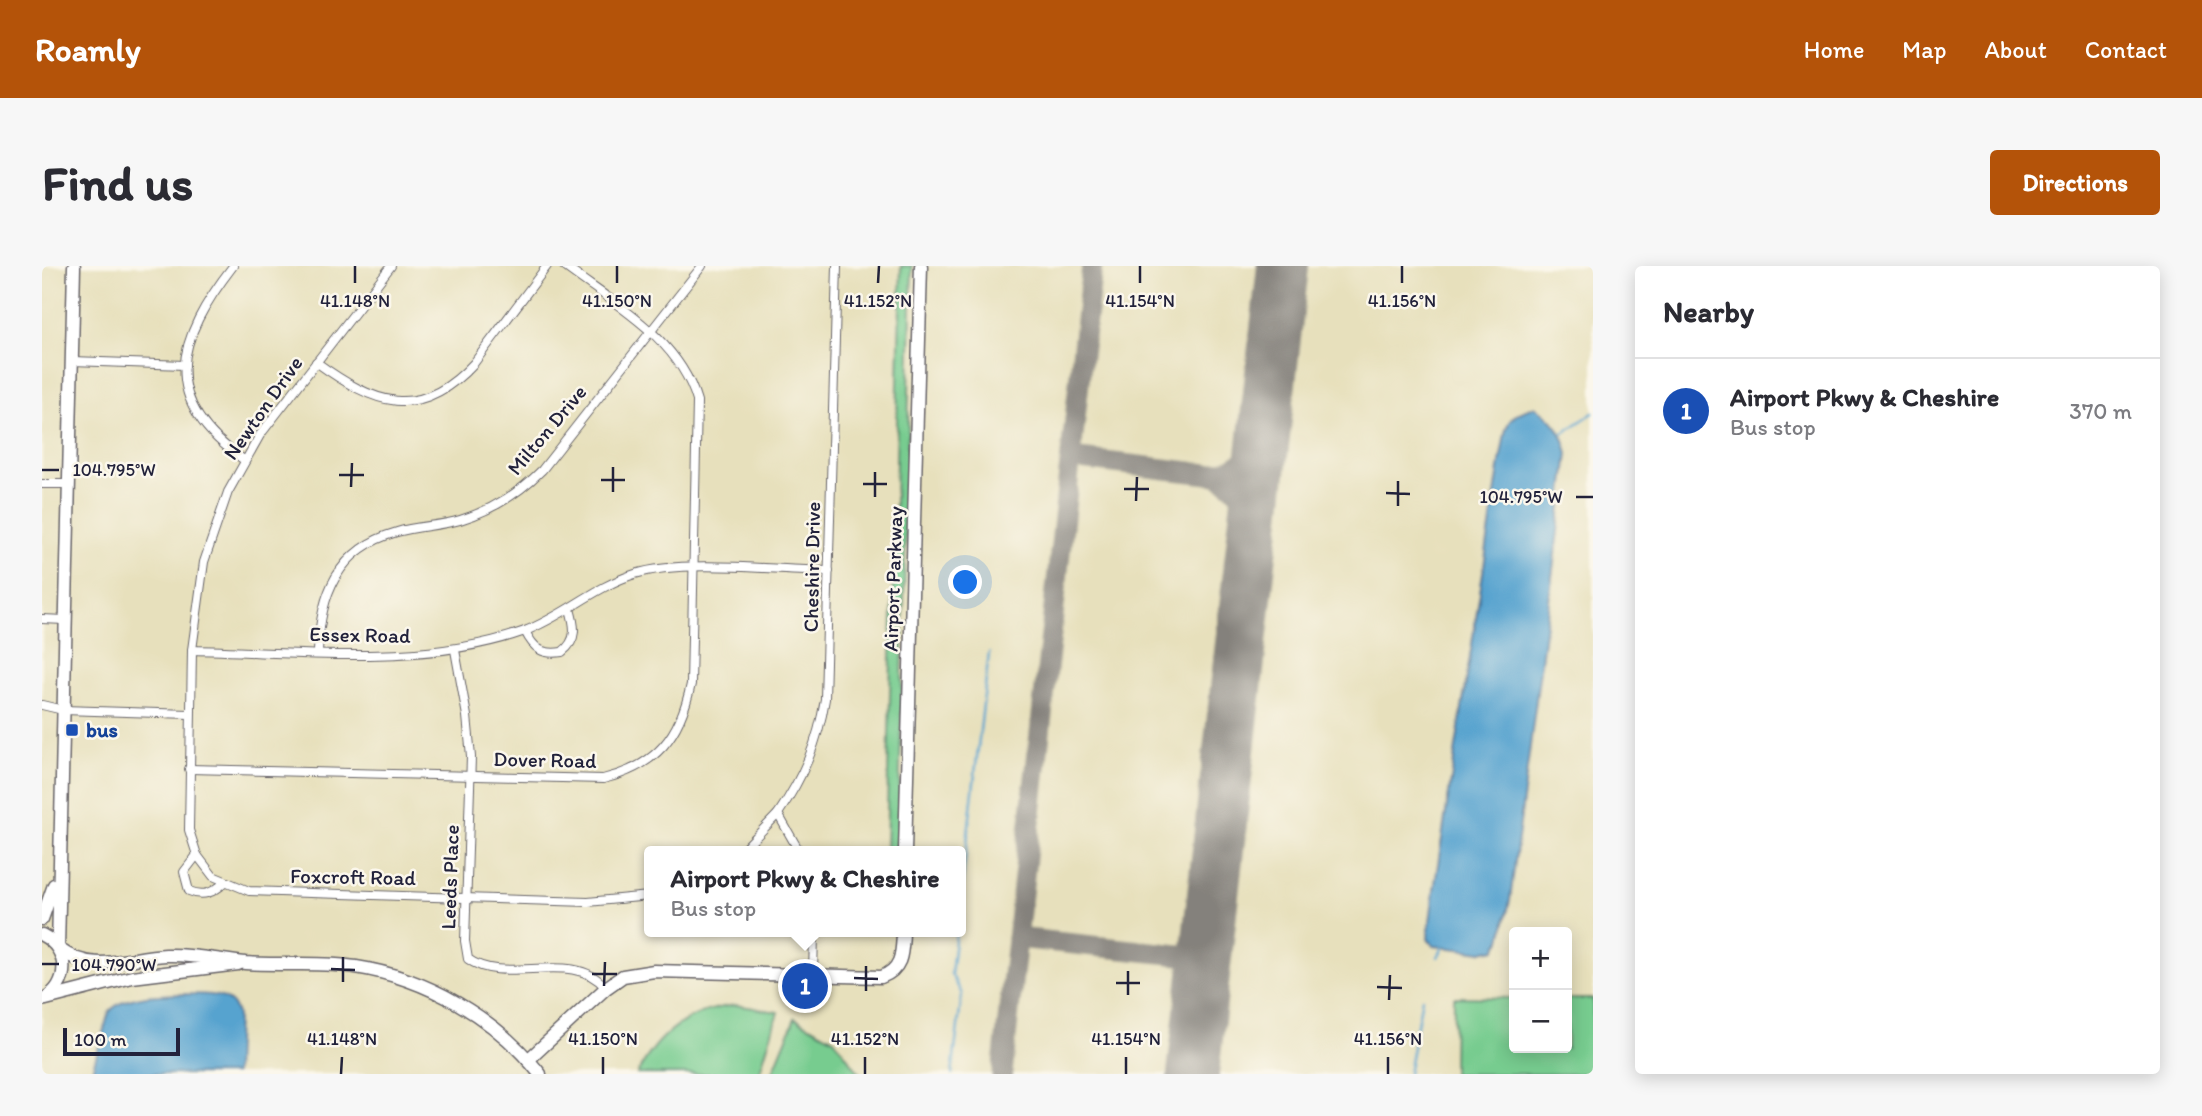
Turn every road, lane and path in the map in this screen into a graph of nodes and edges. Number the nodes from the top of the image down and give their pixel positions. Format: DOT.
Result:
graph roads {
  1 [pos="74,266"];
  2 [pos="233,266"];
  3 [pos="391,266"];
  4 [pos="547,266"];
  5 [pos="564,266"];
  6 [pos="702,266"];
  7 [pos="837,266"];
  8 [pos="921,266"];
  9 [pos="650,332"];
  10 [pos="72,361"];
  11 [pos="316,362"];
  12 [pos="185,365"];
  13 [pos="244,460"];
  14 [pos="42,484"];
  15 [pos="69,484"];
  16 [pos="695,568"];
  17 [pos="829,571"];
  18 [pos="570,609"];
  19 [pos="42,619"];
  20 [pos="65,620"];
  21 [pos="525,631"];
  22 [pos="192,650"];
  23 [pos="455,650"];
  24 [pos="318,652"];
  25 [pos="42,705"];
  26 [pos="63,710"];
  27 [pos="190,714"];
  28 [pos="189,769"];
  29 [pos="471,776"];
  30 [pos="778,814"];
  31 [pos="747,846"];
  32 [pos="797,846"];
  33 [pos="905,846"];
  34 [pos="197,855"];
  35 [pos="58,864"];
  36 [pos="224,883"];
  37 [pos="644,896"];
  38 [pos="467,897"];
  39 [pos="42,919"];
  40 [pos="42,935"];
  41 [pos="814,937"];
  42 [pos="903,937"];
  43 [pos="59,948"];
  44 [pos="245,963"];
  45 [pos="813,975"];
  46 [pos="606,988"];
  47 [pos="44,1001"];
  48 [pos="528,1060"];
  49 [pos="540,1074"];
  1 -- 10 [label="main road"];
  2 -- 12 [label="street"];
  3 -- 11 [label="street, Newton Drive"];
  4 -- 11 [label="street"];
  5 -- 9 [label="street, Dover Road"];
  6 -- 9 [label="street, Milton Drive"];
  7 -- 17 [label="street, Cheshire Drive"];
  8 -- 33 [label="main road, Airport Parkway"];
  9 -- 16 [label="street, Dover Road"];
  9 -- 24 [label="street, Milton Drive"];
  10 -- 12 [label="street"];
  10 -- 15 [label="main road"];
  11 -- 13 [label="street, Newton Drive"];
  12 -- 13 [label="street"];
  13 -- 22 [label="street, Newton Drive"];
  14 -- 15 [label="street"];
  15 -- 20 [label="main road"];
  16 -- 17 [label="street, Essex Road"];
  16 -- 18 [label="street, Essex Road"];
  16 -- 29 [label="street, Dover Road"];
  17 -- 30 [label="street, Cheshire Drive"];
  18 -- 21 [label="street, Essex Road"];
  18 -- 21 [label="street"];
  19 -- 20 [label="street"];
  20 -- 26 [label="main road"];
  21 -- 23 [label="street, Essex Road"];
  22 -- 24 [label="street, Essex Road"];
  22 -- 27 [label="street, Newton Drive"];
  23 -- 24 [label="street, Essex Road"];
  23 -- 29 [label="street, Leeds Place"];
  25 -- 26 [label="street"];
  26 -- 27 [label="street"];
  26 -- 35 [label="main road"];
  27 -- 28 [label="street"];
  28 -- 29 [label="street, Dover Road"];
  28 -- 34 [label="street"];
  29 -- 38 [label="street, Leeds Place"];
  30 -- 31 [label="street"];
  30 -- 32 [label="street"];
  34 -- 36 [label="street"];
  34 -- 36 [label="street"];
  35 -- 39 [label="main road"];
  35 -- 43 [label="main road"];
  36 -- 38 [label="street, Foxcroft Road"];
  37 -- 38 [label="street, Foxcroft Road"];
  38 -- 46 [label="street, Leeds Place"];
  40 -- 43 [label="main road"];
  41 -- 45 [label="street"];
  42 -- 45 [label="main road"];
  43 -- 44 [label="main road"];
  43 -- 47 [label="main road"];
  44 -- 47 [label="main road"];
  44 -- 48 [label="main road"];
  45 -- 46 [label="main road"];
  46 -- 48 [label="main road"];
  48 -- 49 [label="main road"];
}
